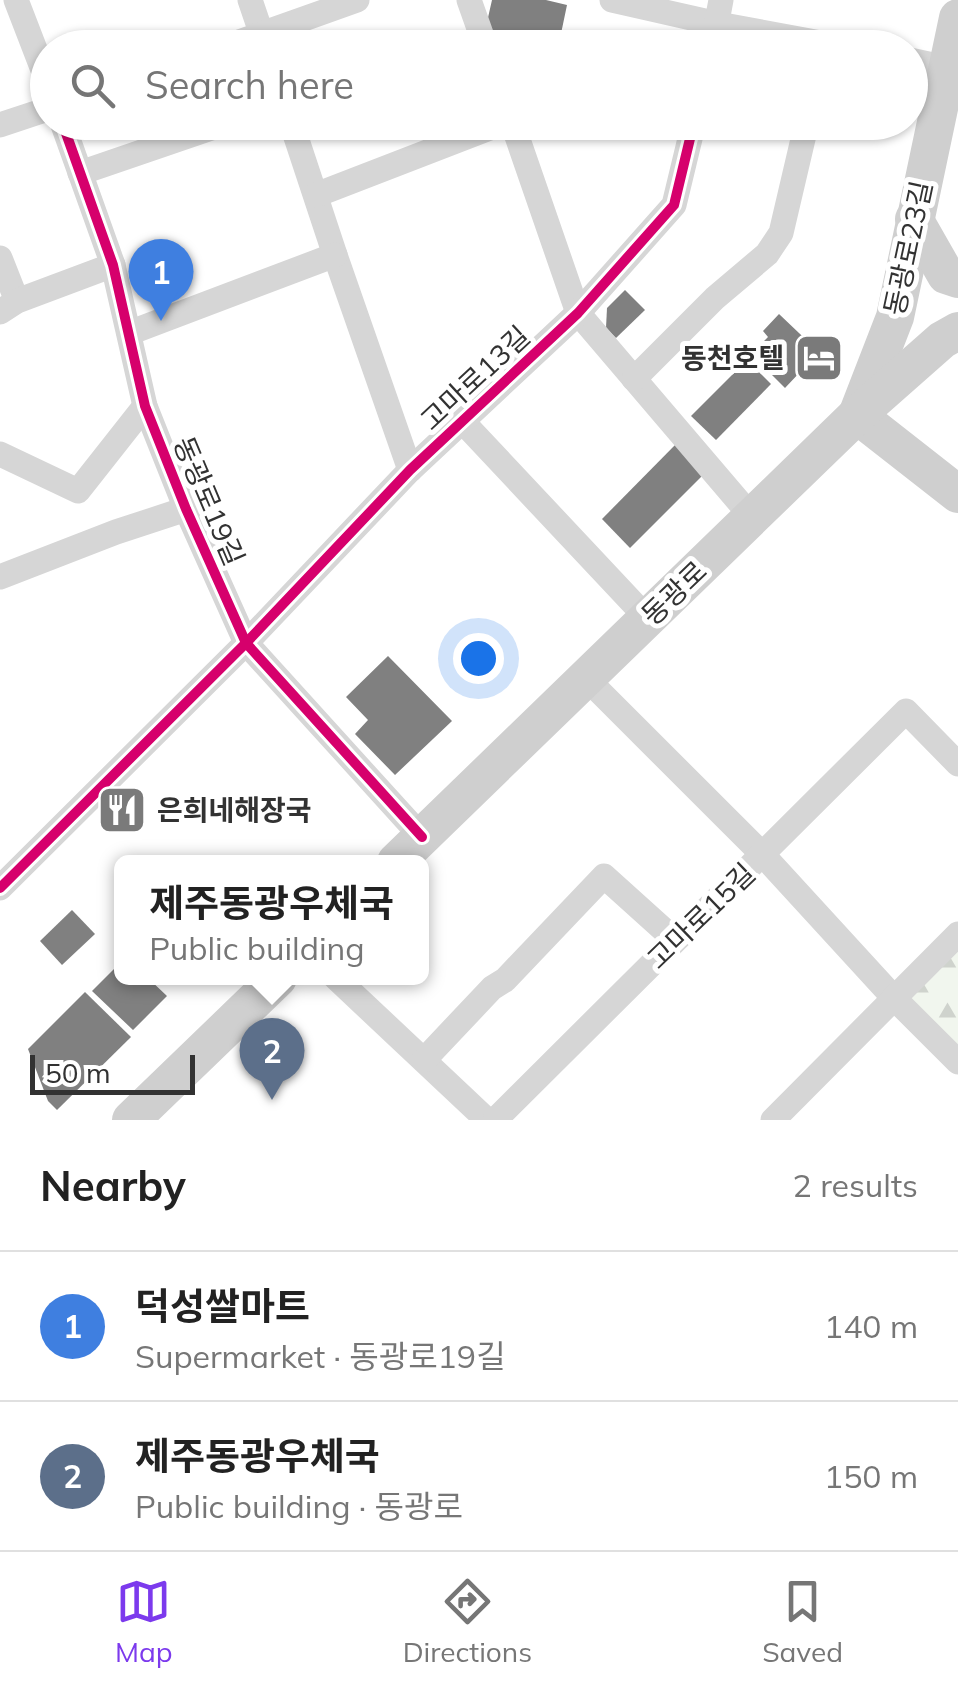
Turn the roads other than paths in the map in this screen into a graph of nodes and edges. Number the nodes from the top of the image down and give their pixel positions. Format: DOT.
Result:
graph roads {
  1 [pos="16,0"];
  2 [pos="250,0"];
  3 [pos="357,0"];
  4 [pos="469,0"];
  5 [pos="612,0"];
  6 [pos="958,18"];
  7 [pos="717,24"];
  8 [pos="260,30"];
  9 [pos="288,30"];
  10 [pos="480,30"];
  11 [pos="749,30"];
  12 [pos="30,36"];
  13 [pos="928,64"];
  14 [pos="947,68"];
  15 [pos="30,114"];
  16 [pos="0,125"];
  17 [pos="68,140"];
  18 [pos="176,140"];
  19 [pos="298,140"];
  20 [pos="461,140"];
  21 [pos="515,140"];
  22 [pos="690,140"];
  23 [pos="803,140"];
  24 [pos="80,173"];
  25 [pos="316,195"];
  26 [pos="914,219"];
  27 [pos="335,256"];
  28 [pos="0,258"];
  29 [pos="113,265"];
  30 [pos="958,279"];
  31 [pos="8,307"];
  32 [pos="578,313"];
  33 [pos="958,331"];
  34 [pos="129,333"];
  35 [pos="634,379"];
  36 [pos="145,406"];
  37 [pos="856,415"];
  38 [pos="462,421"];
  39 [pos="0,454"];
  40 [pos="410,470"];
  41 [pos="958,494"];
  42 [pos="186,509"];
  43 [pos="752,517"];
  44 [pos="0,577"];
  45 [pos="647,618"];
  46 [pos="246,644"];
  47 [pos="586,678"];
  48 [pos="958,764"];
  49 [pos="409,850"];
  50 [pos="764,855"];
  51 [pos="0,888"];
  52 [pos="958,934"];
  53 [pos="674,940"];
  54 [pos="271,985"];
  55 [pos="344,985"];
  56 [pos="894,998"];
  57 [pos="424,1060"];
  58 [pos="958,1062"];
  59 [pos="131,1120"];
  60 [pos="486,1120"];
  61 [pos="495,1120"];
  62 [pos="773,1120"];
  1 -- 12 [label="street"];
  2 -- 8 [label="street"];
  3 -- 9 [label="street"];
  4 -- 10 [label="street"];
  5 -- 7 [label="street"];
  6 -- 14 [label="main road, 동광로23길"];
  7 -- 11 [label="street"];
  13 -- 14 [label="street"];
  14 -- 26 [label="main road, 동광로23길"];
  15 -- 16 [label="street"];
  17 -- 24 [label="street, 동광로19길"];
  18 -- 24 [label="street"];
  19 -- 25 [label="street"];
  20 -- 25 [label="street"];
  21 -- 32 [label="street"];
  22 -- 32 [label="street, 고마로13길"];
  23 -- 35 [label="street"];
  24 -- 29 [label="street, 동광로19길"];
  25 -- 27 [label="street"];
  26 -- 30 [label="main road"];
  26 -- 37 [label="main road, 동광로23길"];
  27 -- 34 [label="street"];
  27 -- 40 [label="street"];
  28 -- 31 [label="street"];
  29 -- 31 [label="street"];
  29 -- 34 [label="street, 동광로19길"];
  32 -- 35 [label="street"];
  32 -- 38 [label="street, 고마로13길"];
  33 -- 37 [label="main road, 동광로"];
  34 -- 36 [label="street, 동광로19길"];
  35 -- 43 [label="street"];
  36 -- 39 [label="street"];
  36 -- 42 [label="street, 동광로19길"];
  37 -- 41 [label="main road"];
  37 -- 43 [label="main road, 동광로"];
  38 -- 40 [label="street, 고마로13길"];
  38 -- 45 [label="street"];
  40 -- 46 [label="street, 고마로13길"];
  42 -- 44 [label="street"];
  42 -- 46 [label="street, 동광로19길"];
  43 -- 45 [label="main road, 동광로"];
  45 -- 47 [label="main road, 동광로"];
  46 -- 49 [label="street, 동광로19길"];
  46 -- 51 [label="street, 고마로13길"];
  47 -- 49 [label="main road, 동광로"];
  47 -- 50 [label="street"];
  48 -- 50 [label="street, 고마로15길"];
  50 -- 53 [label="street, 고마로15길"];
  50 -- 56 [label="street"];
  52 -- 56 [label="street"];
  53 -- 57 [label="street"];
  53 -- 61 [label="street, 고마로15길"];
  54 -- 59 [label="main road"];
  55 -- 57 [label="street"];
  56 -- 58 [label="street"];
  56 -- 62 [label="street"];
  57 -- 60 [label="street"];
}
